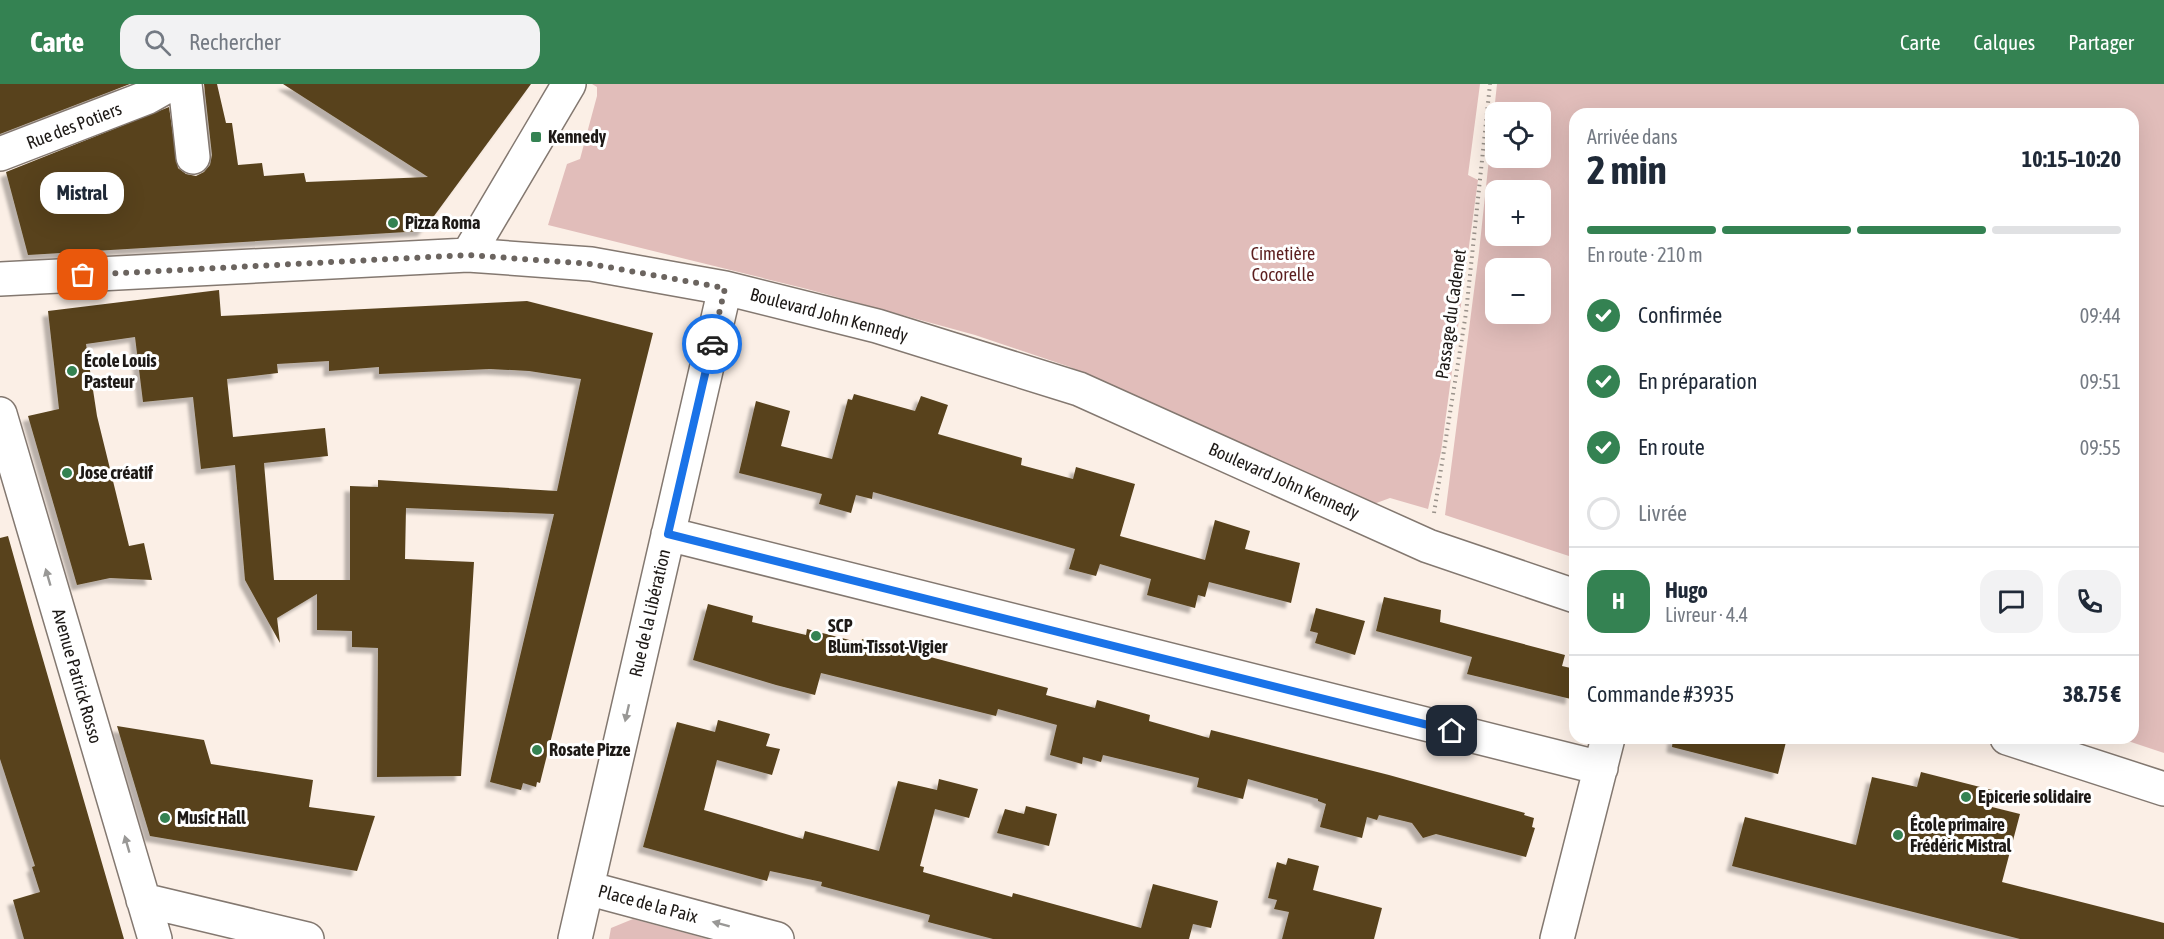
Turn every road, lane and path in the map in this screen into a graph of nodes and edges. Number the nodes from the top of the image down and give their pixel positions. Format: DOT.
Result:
graph roads {
  1 [pos="185,84"];
  2 [pos="568,84"];
  3 [pos="1490,84"];
  4 [pos="159,91"];
  5 [pos="0,154"];
  6 [pos="193,158"];
  7 [pos="468,255"];
  8 [pos="0,279"];
  9 [pos="725,288"];
  10 [pos="0,414"];
  11 [pos="668,534"];
  12 [pos="1428,546"];
  13 [pos="1569,594"];
  14 [pos="2025,744"];
  15 [pos="1605,753"];
  16 [pos="2164,789"];
  17 [pos="587,888"];
  18 [pos="143,900"];
  19 [pos="155,939"];
  20 [pos="307,939"];
  21 [pos="575,939"];
  22 [pos="777,939"];
  23 [pos="1557,939"];
  1 -- 6 [label="street"];
  2 -- 7 [label="street"];
  3 -- 12 [label="path, Passage du Cadenet"];
  4 -- 5 [label="street, Rue des Potiers"];
  7 -- 8 [label="street, Boulevard John Kennedy"];
  7 -- 9 [label="street, Boulevard John Kennedy"];
  9 -- 11 [label="street, Rue de la Libération"];
  9 -- 12 [label="street, Boulevard John Kennedy"];
  18 -- 10 [label="street, Avenue Patrick Rosso, one-way"];
  11 -- 15 [label="street"];
  11 -- 17 [label="street, Rue de la Libération, one-way"];
  12 -- 13 [label="street, Boulevard John Kennedy"];
  14 -- 16 [label="street"];
  15 -- 23 [label="street"];
  17 -- 21 [label="street, Rue de la Libération"];
  22 -- 17 [label="street, Place de la Paix, one-way"];
  18 -- 19 [label="street, Avenue Patrick Rosso"];
  18 -- 20 [label="street"];
}
